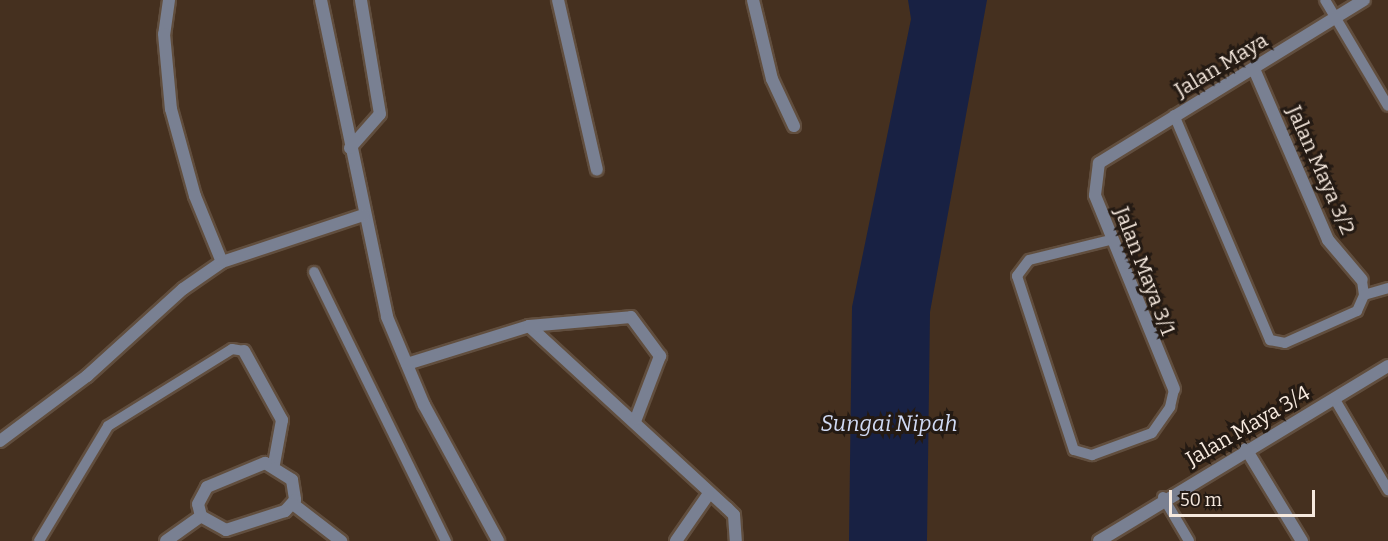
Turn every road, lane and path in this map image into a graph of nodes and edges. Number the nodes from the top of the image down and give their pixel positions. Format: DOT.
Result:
graph roads {
  1 [pos="170,0"];
  2 [pos="321,0"];
  3 [pos="361,0"];
  4 [pos="558,0"];
  5 [pos="753,0"];
  6 [pos="1325,0"];
  7 [pos="1364,0"];
  8 [pos="1335,18"];
  9 [pos="1254,69"];
  10 [pos="1388,106"];
  11 [pos="1174,115"];
  12 [pos="794,126"];
  13 [pos="350,148"];
  14 [pos="1099,163"];
  15 [pos="597,170"];
  16 [pos="363,215"];
  17 [pos="1110,240"];
  18 [pos="222,262"];
  19 [pos="314,272"];
  20 [pos="1362,280"];
  21 [pos="1388,288"];
  22 [pos="1364,295"];
  23 [pos="528,326"];
  24 [pos="244,351"];
  25 [pos="407,364"];
  26 [pos="1388,366"];
  27 [pos="1173,390"];
  28 [pos="1334,398"];
  29 [pos="636,420"];
  30 [pos="0,441"];
  31 [pos="1246,449"];
  32 [pos="274,464"];
  33 [pos="1388,490"];
  34 [pos="708,495"];
  35 [pos="1163,497"];
  36 [pos="293,504"];
  37 [pos="201,516"];
  38 [pos="39,541"];
  39 [pos="166,541"];
  40 [pos="341,541"];
  41 [pos="446,541"];
  42 [pos="498,541"];
  43 [pos="676,541"];
  44 [pos="736,541"];
  45 [pos="1099,541"];
  46 [pos="1189,541"];
  47 [pos="1302,541"];
  1 -- 18 [label="street"];
  2 -- 13 [label="street"];
  3 -- 13 [label="street"];
  4 -- 15 [label="street"];
  5 -- 12 [label="street"];
  6 -- 8 [label="lane"];
  7 -- 8 [label="street, Jalan Maya"];
  8 -- 9 [label="street, Jalan Maya"];
  8 -- 10 [label="lane"];
  9 -- 11 [label="street, Jalan Maya"];
  9 -- 20 [label="street, Jalan Maya 3/2"];
  11 -- 14 [label="street, Jalan Maya"];
  11 -- 22 [label="lane"];
  13 -- 16 [label="street"];
  14 -- 17 [label="street, Jalan Maya 3/1"];
  16 -- 18 [label="street"];
  16 -- 25 [label="street"];
  17 -- 27 [label="street, Jalan Maya 3/1"];
  17 -- 27 [label="lane"];
  18 -- 30 [label="street"];
  19 -- 41 [label="lane"];
  20 -- 22 [label="lane"];
  21 -- 22 [label="lane"];
  23 -- 25 [label="street"];
  23 -- 29 [label="street"];
  23 -- 29 [label="street"];
  24 -- 32 [label="street"];
  24 -- 38 [label="lane"];
  25 -- 42 [label="street"];
  26 -- 28 [label="street, Jalan Maya 3/4"];
  28 -- 31 [label="street, Jalan Maya 3/4"];
  28 -- 33 [label="lane"];
  29 -- 34 [label="street"];
  31 -- 35 [label="street, Jalan Maya 3/4"];
  31 -- 47 [label="street"];
  32 -- 36 [label="street"];
  32 -- 37 [label="street"];
  34 -- 43 [label="street"];
  34 -- 44 [label="street"];
  35 -- 45 [label="street, Jalan Maya 3/4"];
  35 -- 46 [label="lane"];
  36 -- 37 [label="street"];
  36 -- 40 [label="street"];
  37 -- 39 [label="street"];
}
